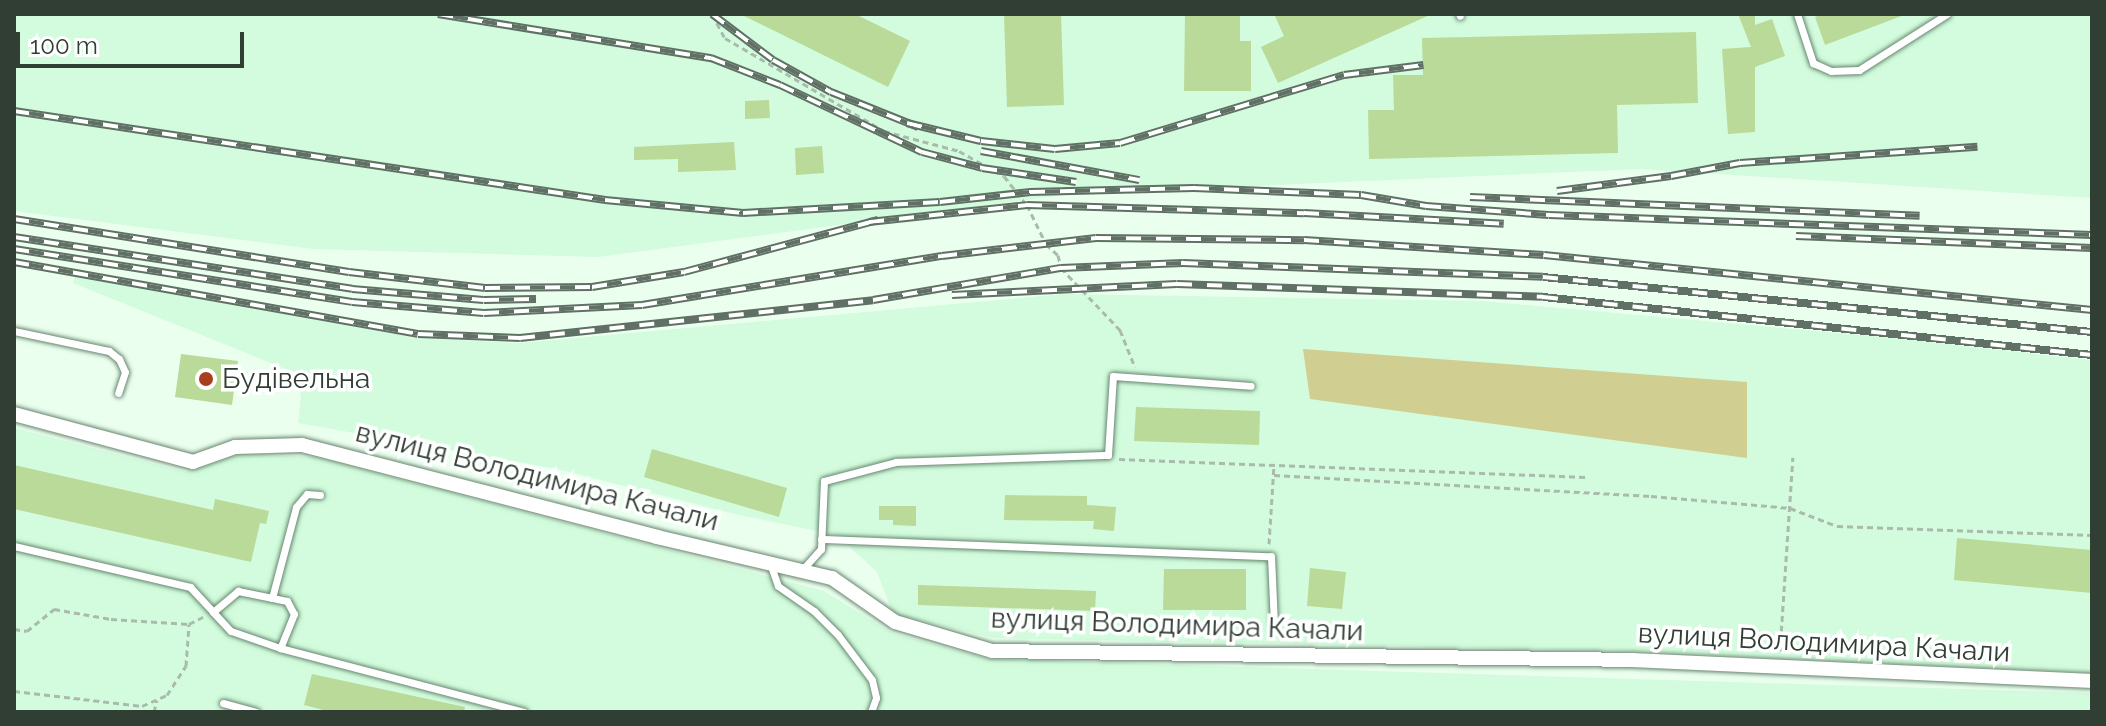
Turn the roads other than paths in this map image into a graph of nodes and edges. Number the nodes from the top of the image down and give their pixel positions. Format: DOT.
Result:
graph roads {
  1 [pos="1797,14"];
  2 [pos="1947,14"];
  3 [pos="14,331"];
  4 [pos="1251,386"];
  5 [pos="118,393"];
  6 [pos="14,414"];
  7 [pos="320,495"];
  8 [pos="821,539"];
  9 [pos="14,546"];
  10 [pos="769,561"];
  11 [pos="802,570"];
  12 [pos="272,598"];
  13 [pos="213,612"];
  14 [pos="1274,624"];
  15 [pos="280,648"];
  16 [pos="2092,681"];
  17 [pos="223,703"];
  18 [pos="256,712"];
  19 [pos="524,712"];
  20 [pos="871,712"];
  1 -- 2 [label="lane"];
  3 -- 5 [label="lane"];
  4 -- 8 [label="lane"];
  6 -- 10 [label="street, вулиця Володимира Качали"];
  7 -- 12 [label="lane"];
  8 -- 11 [label="lane"];
  8 -- 14 [label="lane"];
  9 -- 13 [label="lane"];
  10 -- 11 [label="street, вулиця Володимира Качали"];
  10 -- 20 [label="lane"];
  11 -- 16 [label="street, вулиця Володимира Качали"];
  12 -- 13 [label="lane"];
  12 -- 15 [label="lane"];
  13 -- 15 [label="lane"];
  15 -- 19 [label="lane"];
  17 -- 18 [label="lane"];
}
